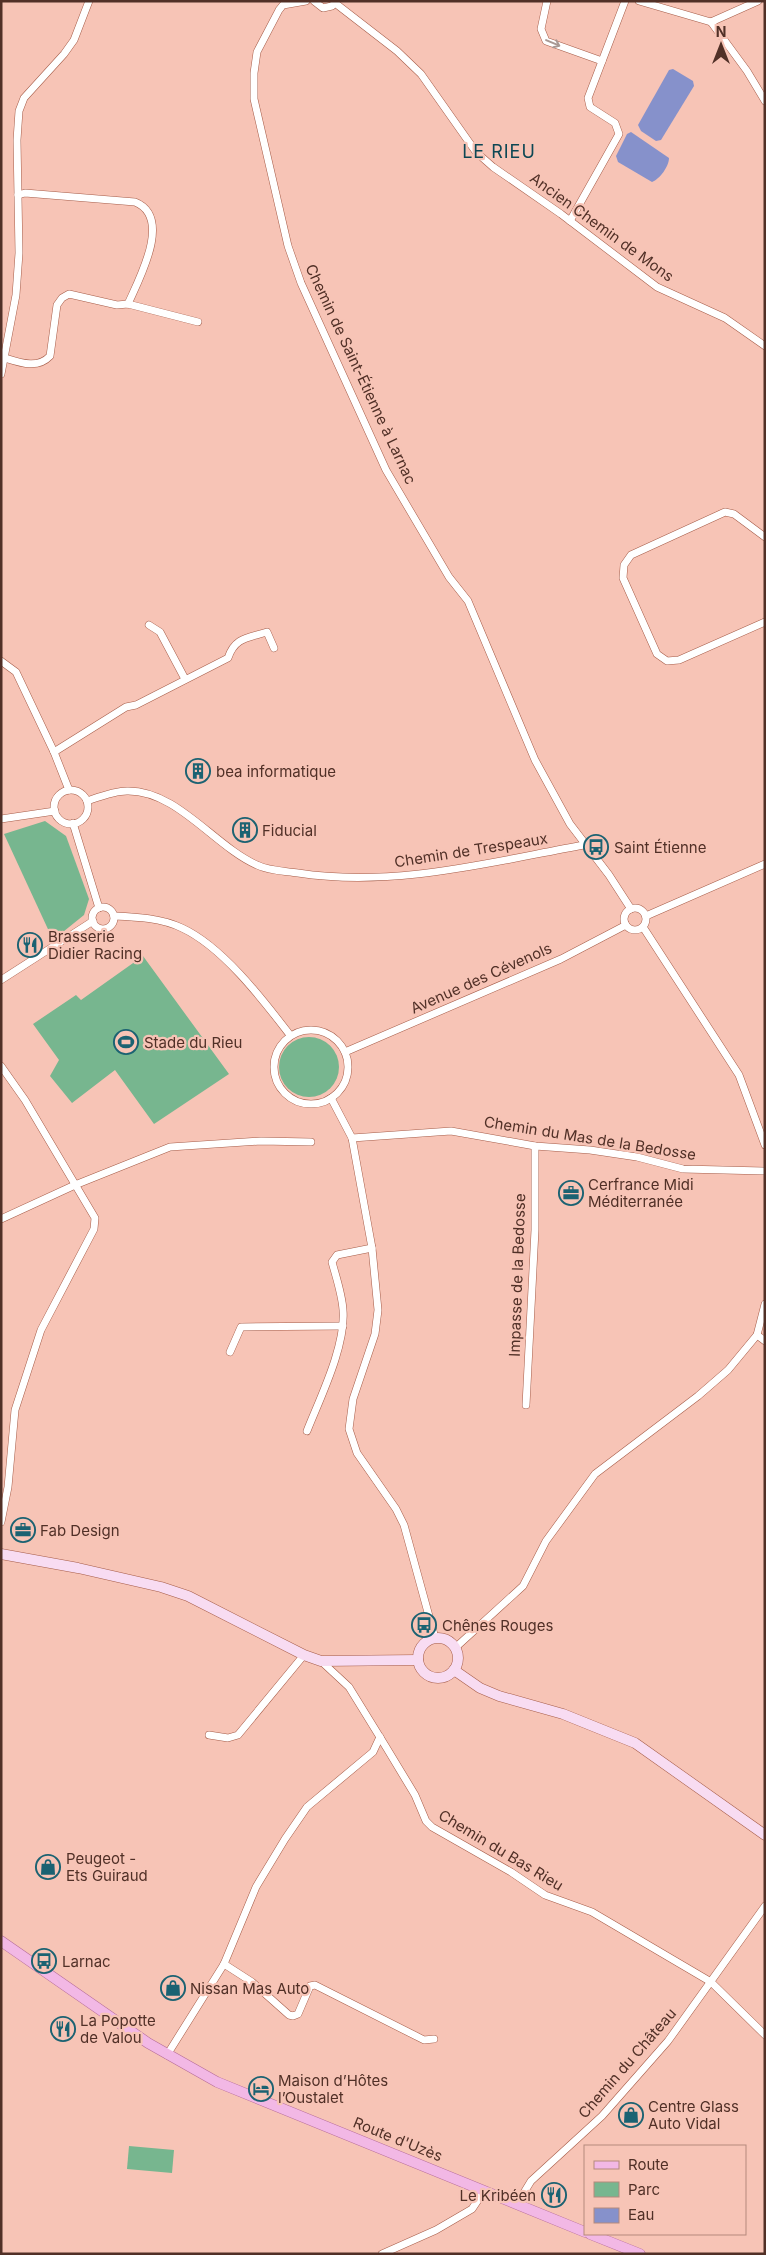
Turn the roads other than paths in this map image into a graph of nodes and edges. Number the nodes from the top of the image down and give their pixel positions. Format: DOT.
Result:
graph roads {
  1 [pos="89,1"];
  2 [pos="275,1"];
  3 [pos="306,1"];
  4 [pos="314,1"];
  5 [pos="547,1"];
  6 [pos="625,1"];
  7 [pos="639,1"];
  8 [pos="758,1"];
  9 [pos="336,2"];
  10 [pos="283,4"];
  11 [pos="711,22"];
  12 [pos="602,61"];
  13 [pos="765,101"];
  14 [pos="18,194"];
  15 [pos="570,220"];
  16 [pos="128,304"];
  17 [pos="198,322"];
  18 [pos="765,346"];
  19 [pos="6,358"];
  20 [pos="1,374"];
  21 [pos="765,537"];
  22 [pos="765,622"];
  23 [pos="149,625"];
  24 [pos="274,648"];
  25 [pos="1,660"];
  26 [pos="185,679"];
  27 [pos="54,752"];
  28 [pos="69,790"];
  29 [pos="87,801"];
  30 [pos="55,810"];
  31 [pos="1,819"];
  32 [pos="73,823"];
  33 [pos="584,844"];
  34 [pos="765,864"];
  35 [pos="99,908"];
  36 [pos="631,909"];
  37 [pos="114,916"];
  38 [pos="646,916"];
  39 [pos="93,921"];
  40 [pos="626,925"];
  41 [pos="643,927"];
  42 [pos="1,980"];
  43 [pos="290,1036"];
  44 [pos="345,1052"];
  45 [pos="1,1066"];
  46 [pos="331,1098"];
  47 [pos="352,1138"];
  48 [pos="311,1142"];
  49 [pos="765,1145"];
  50 [pos="535,1146"];
  51 [pos="765,1171"];
  52 [pos="75,1185"];
  53 [pos="1,1218"];
  54 [pos="372,1248"];
  55 [pos="765,1304"];
  56 [pos="343,1326"];
  57 [pos="757,1335"];
  58 [pos="765,1340"];
  59 [pos="230,1352"];
  60 [pos="526,1405"];
  61 [pos="307,1431"];
  62 [pos="1,1522"];
  63 [pos="1,1554"];
  64 [pos="435,1638"];
  65 [pos="455,1648"];
  66 [pos="304,1655"];
  67 [pos="418,1660"];
  68 [pos="321,1662"];
  69 [pos="454,1670"];
  70 [pos="208,1735"];
  71 [pos="380,1737"];
  72 [pos="765,1835"];
  73 [pos="765,1906"];
  74 [pos="1,1941"];
  75 [pos="224,1964"];
  76 [pos="710,1982"];
  77 [pos="765,2035"];
  78 [pos="434,2039"];
  79 [pos="167,2054"];
  80 [pos="484,2191"];
  81 [pos="517,2204"];
  82 [pos="584,2232"];
  83 [pos="592,2235"];
  84 [pos="382,2254"];
  85 [pos="640,2254"];
  1 -- 14 [label="street"];
  2 -- 10 [label="street"];
  3 -- 10 [label="street"];
  4 -- 9 [label="street"];
  5 -- 12 [label="street, one-way"];
  6 -- 12 [label="street"];
  7 -- 11 [label="street"];
  8 -- 11 [label="street"];
  9 -- 15 [label="street, Ancien Chemin de Mons"];
  10 -- 33 [label="street, Chemin de Saint-Étienne à Larnac"];
  11 -- 13 [label="street"];
  12 -- 15 [label="street"];
  14 -- 16 [label="street"];
  14 -- 19 [label="street"];
  15 -- 18 [label="street, Ancien Chemin de Mons"];
  16 -- 17 [label="street"];
  16 -- 19 [label="street"];
  19 -- 20 [label="street"];
  21 -- 22 [label="street"];
  23 -- 26 [label="street"];
  24 -- 26 [label="street"];
  25 -- 27 [label="street"];
  26 -- 27 [label="street"];
  27 -- 28 [label="street"];
  28 -- 29 [label="street"];
  28 -- 30 [label="street"];
  29 -- 32 [label="street"];
  29 -- 33 [label="street, Chemin de Trespeaux"];
  30 -- 31 [label="street"];
  30 -- 32 [label="street"];
  32 -- 35 [label="street"];
  33 -- 36 [label="street, Chemin de Saint-Étienne à Larnac"];
  34 -- 38 [label="street"];
  35 -- 37 [label="street"];
  35 -- 39 [label="street"];
  36 -- 38 [label="street"];
  36 -- 40 [label="street"];
  37 -- 39 [label="street"];
  37 -- 43 [label="street"];
  38 -- 41 [label="street"];
  39 -- 42 [label="street"];
  40 -- 41 [label="street"];
  40 -- 44 [label="street, Avenue des Cévenols"];
  41 -- 49 [label="street"];
  43 -- 44 [label="street"];
  43 -- 46 [label="street"];
  44 -- 46 [label="street"];
  45 -- 52 [label="street"];
  46 -- 47 [label="street"];
  47 -- 50 [label="street, Chemin du Mas de la Bedosse"];
  47 -- 54 [label="street"];
  48 -- 52 [label="street"];
  50 -- 51 [label="street, Chemin du Mas de la Bedosse"];
  50 -- 60 [label="street, Impasse de la Bedosse"];
  52 -- 53 [label="street"];
  52 -- 62 [label="street"];
  54 -- 56 [label="street"];
  54 -- 64 [label="street"];
  55 -- 57 [label="street"];
  56 -- 59 [label="street"];
  56 -- 61 [label="street"];
  57 -- 58 [label="street"];
  57 -- 65 [label="street"];
  63 -- 66 [label="street"];
  64 -- 65 [label="street"];
  64 -- 67 [label="street"];
  65 -- 69 [label="street"];
  66 -- 68 [label="street"];
  66 -- 70 [label="street"];
  67 -- 68 [label="street"];
  67 -- 69 [label="street"];
  68 -- 71 [label="street, Chemin du Bas Rieu"];
  69 -- 72 [label="street"];
  71 -- 75 [label="street"];
  71 -- 76 [label="street, Chemin du Bas Rieu"];
  73 -- 76 [label="street, Chemin du Château"];
  74 -- 79 [label="main road, Route d'Uzès"];
  75 -- 78 [label="street"];
  75 -- 79 [label="street"];
  76 -- 77 [label="street, Chemin du Bas Rieu"];
  76 -- 81 [label="street, Chemin du Château"];
  79 -- 80 [label="main road, Route d'Uzès"];
  80 -- 81 [label="main road, Route d'Uzès"];
  80 -- 84 [label="street"];
  81 -- 82 [label="main road, Route d'Uzès"];
  83 -- 85 [label="main road"];
}
